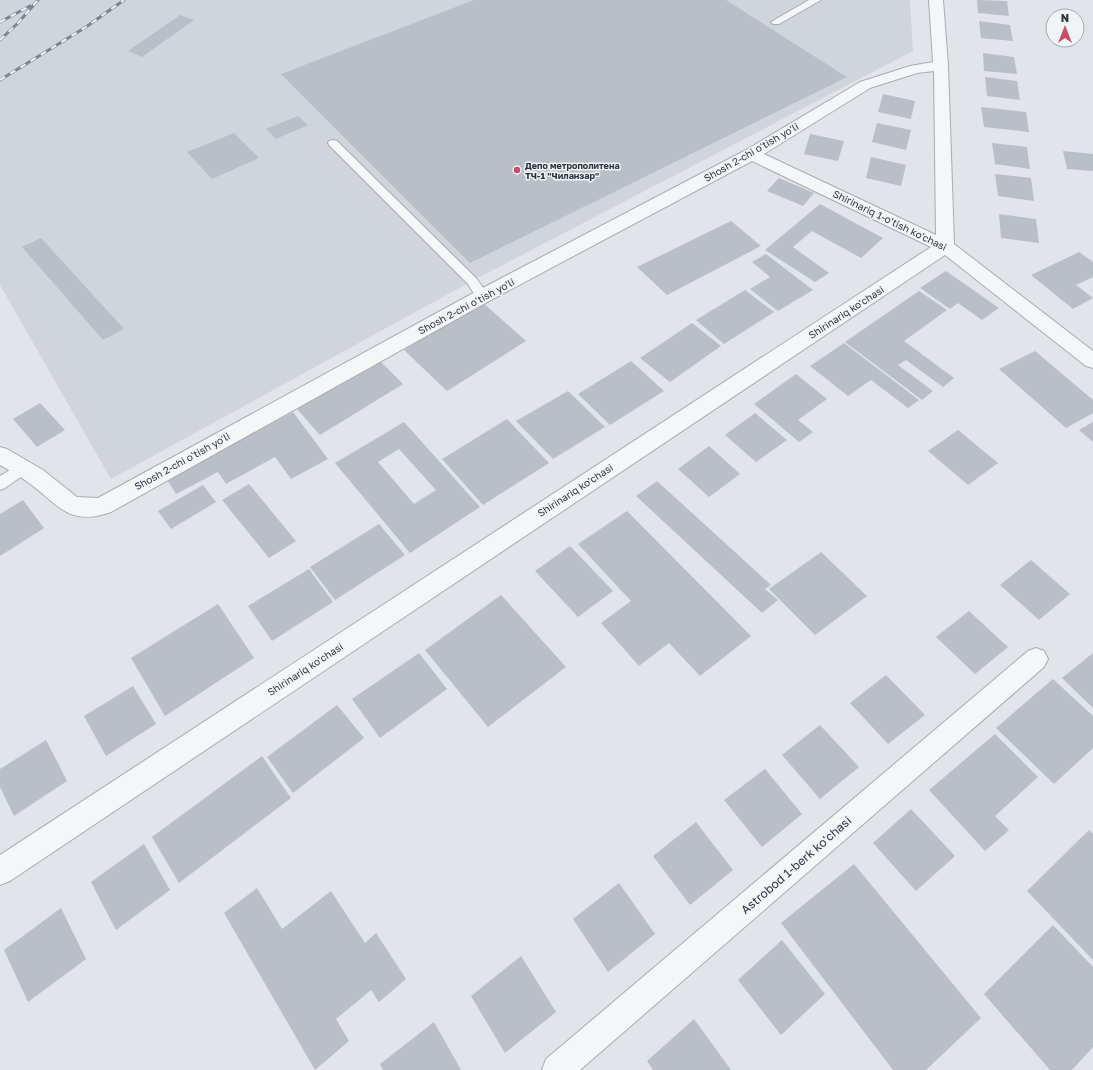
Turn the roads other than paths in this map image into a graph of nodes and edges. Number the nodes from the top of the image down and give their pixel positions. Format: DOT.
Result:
graph roads {
  1 [pos="816,0"];
  2 [pos="936,0"];
  3 [pos="776,22"];
  4 [pos="941,65"];
  5 [pos="333,143"];
  6 [pos="752,154"];
  7 [pos="945,246"];
  8 [pos="482,296"];
  9 [pos="1093,361"];
  10 [pos="0,455"];
  11 [pos="23,468"];
  12 [pos="0,484"];
  13 [pos="1036,659"];
  14 [pos="0,871"];
  15 [pos="557,1070"];
  1 -- 3 [label="lane"];
  2 -- 4 [label="street"];
  4 -- 6 [label="street, Shosh 2-chi o'tish yo'li"];
  4 -- 7 [label="street"];
  5 -- 8 [label="lane"];
  6 -- 7 [label="street, Shirinariq 1-o'tish ko'chasi"];
  6 -- 8 [label="street, Shosh 2-chi o'tish yo'li"];
  7 -- 9 [label="street, Shirinariq 1-o'tish ko'chasi"];
  7 -- 14 [label="street, Shirinariq ko'chasi"];
  8 -- 11 [label="street, Shosh 2-chi o'tish yo'li"];
  10 -- 11 [label="street, Shosh 2-chi o'tish yo'li"];
  11 -- 12 [label="lane"];
  13 -- 15 [label="street, Astrobod 1-berk ko'chasi"];
}
